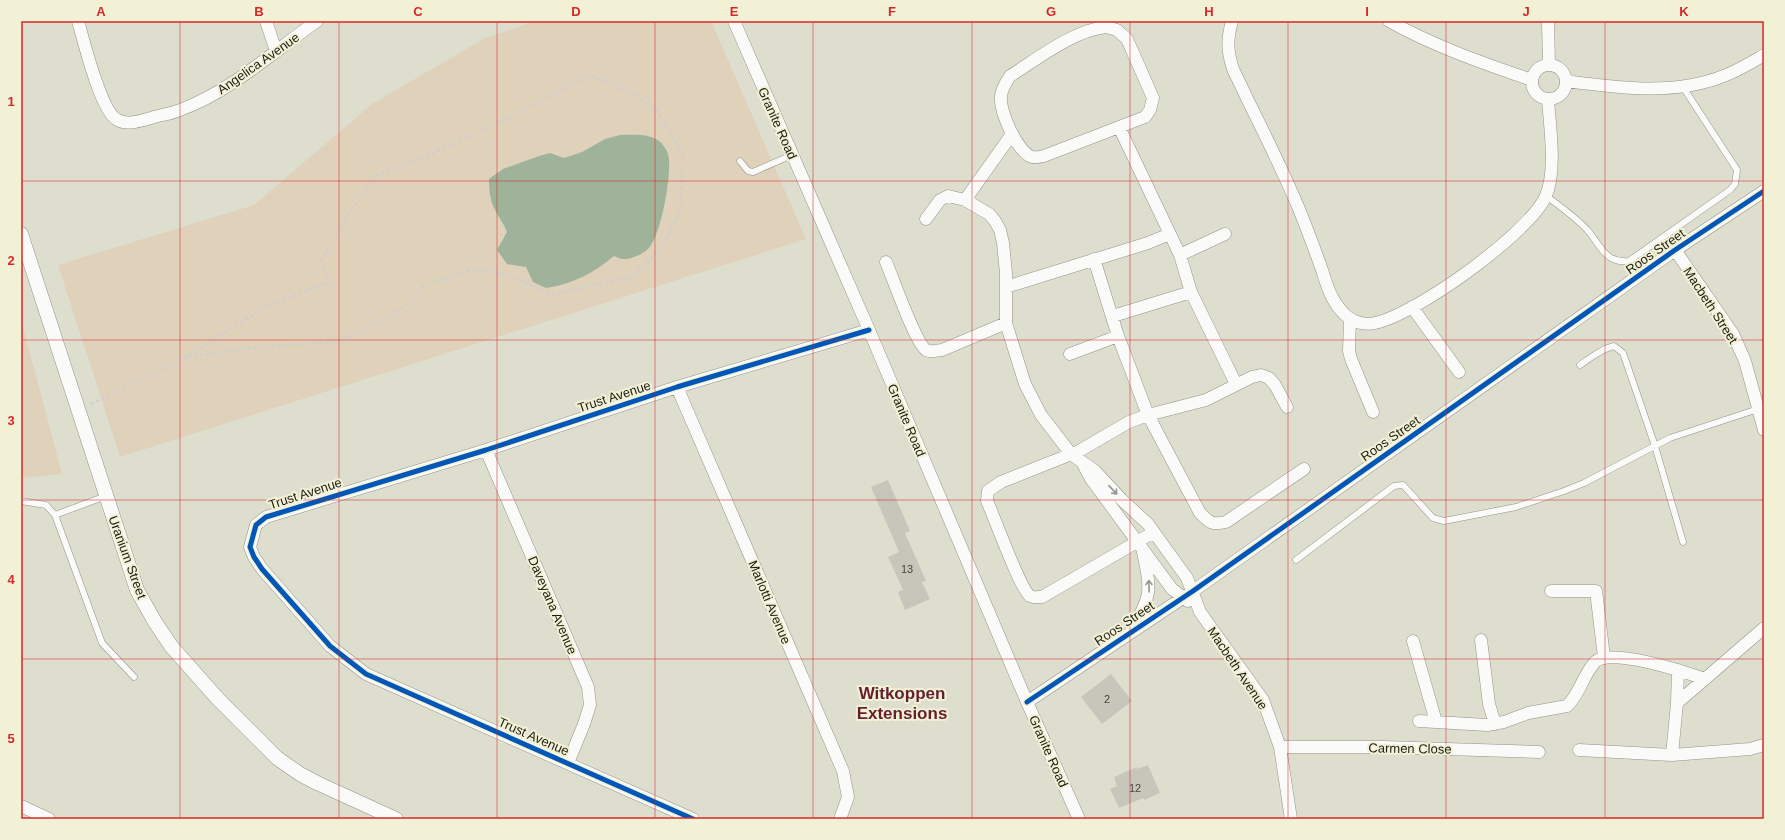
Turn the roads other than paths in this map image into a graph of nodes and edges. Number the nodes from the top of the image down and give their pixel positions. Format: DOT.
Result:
graph roads {
  1 [pos="78,21"];
  2 [pos="266,21"];
  3 [pos="317,21"];
  4 [pos="734,21"];
  5 [pos="1232,21"];
  6 [pos="1389,21"];
  7 [pos="1548,21"];
  8 [pos="276,50"];
  9 [pos="1764,55"];
  10 [pos="1549,65"];
  11 [pos="1532,80"];
  12 [pos="1566,81"];
  13 [pos="1683,88"];
  14 [pos="1548,100"];
  15 [pos="1119,127"];
  16 [pos="1012,134"];
  17 [pos="792,155"];
  18 [pos="740,162"];
  19 [pos="1764,191"];
  20 [pos="1546,196"];
  21 [pos="965,200"];
  22 [pos="926,219"];
  23 [pos="21,234"];
  24 [pos="1170,234"];
  25 [pos="1225,234"];
  26 [pos="1675,250"];
  27 [pos="1180,255"];
  28 [pos="1094,259"];
  29 [pos="886,262"];
  30 [pos="1006,287"];
  31 [pos="1191,292"];
  32 [pos="1412,307"];
  33 [pos="1113,316"];
  34 [pos="1350,319"];
  35 [pos="1006,323"];
  36 [pos="869,330"];
  37 [pos="1118,336"];
  38 [pos="1070,354"];
  39 [pos="1580,365"];
  40 [pos="1459,372"];
  41 [pos="1236,384"];
  42 [pos="677,387"];
  43 [pos="1287,407"];
  44 [pos="1758,409"];
  45 [pos="1373,412"];
  46 [pos="1148,415"];
  47 [pos="1764,430"];
  48 [pos="1655,446"];
  49 [pos="486,450"];
  50 [pos="1071,454"];
  51 [pos="1084,464"];
  52 [pos="1304,469"];
  53 [pos="106,496"];
  54 [pos="21,501"];
  55 [pos="55,515"];
  56 [pos="1154,532"];
  57 [pos="1683,542"];
  58 [pos="1140,546"];
  59 [pos="1296,560"];
  60 [pos="1551,591"];
  61 [pos="1188,594"];
  62 [pos="1764,628"];
  63 [pos="1130,632"];
  64 [pos="1481,640"];
  65 [pos="1413,641"];
  66 [pos="1604,657"];
  67 [pos="1678,670"];
  68 [pos="134,677"];
  69 [pos="1705,679"];
  70 [pos="1027,702"];
  71 [pos="1677,703"];
  72 [pos="1419,721"];
  73 [pos="1436,722"];
  74 [pos="1495,724"];
  75 [pos="1764,745"];
  76 [pos="1280,747"];
  77 [pos="1579,750"];
  78 [pos="1539,752"];
  79 [pos="1672,755"];
  80 [pos="568,763"];
  81 [pos="21,806"];
  82 [pos="49,819"];
  83 [pos="396,819"];
  84 [pos="693,819"];
  85 [pos="840,819"];
  86 [pos="1079,819"];
  87 [pos="1291,819"];
  1 -- 8 [label="street, Angelica Avenue"];
  2 -- 8 [label="street"];
  3 -- 8 [label="street, Angelica Avenue"];
  4 -- 17 [label="street, Granite Road"];
  5 -- 34 [label="street"];
  6 -- 11 [label="street"];
  7 -- 10 [label="street"];
  9 -- 13 [label="street"];
  10 -- 11 [label="street"];
  10 -- 12 [label="street"];
  11 -- 14 [label="street"];
  12 -- 13 [label="street"];
  12 -- 14 [label="street"];
  13 -- 20 [label="lane"];
  14 -- 20 [label="street"];
  15 -- 16 [label="street"];
  15 -- 16 [label="street"];
  15 -- 24 [label="street"];
  16 -- 21 [label="street"];
  17 -- 18 [label="lane"];
  17 -- 36 [label="street, Granite Road"];
  19 -- 26 [label="street, Roos Street"];
  20 -- 32 [label="street"];
  21 -- 22 [label="street"];
  21 -- 30 [label="street, Macbeth Avenue"];
  23 -- 53 [label="street, Uranium Street"];
  24 -- 27 [label="street"];
  24 -- 28 [label="street"];
  25 -- 27 [label="street"];
  26 -- 44 [label="street, Macbeth Street"];
  26 -- 61 [label="street, Roos Street"];
  27 -- 31 [label="street"];
  28 -- 30 [label="street"];
  28 -- 33 [label="street"];
  29 -- 35 [label="street"];
  30 -- 35 [label="street, Macbeth Avenue"];
  31 -- 33 [label="street"];
  31 -- 41 [label="street"];
  32 -- 34 [label="street"];
  32 -- 40 [label="street"];
  33 -- 37 [label="street"];
  34 -- 45 [label="street"];
  35 -- 50 [label="street, Macbeth Avenue"];
  36 -- 42 [label="street, Trust Avenue"];
  36 -- 70 [label="street, Granite Road"];
  37 -- 38 [label="street"];
  37 -- 46 [label="street"];
  39 -- 48 [label="lane"];
  41 -- 43 [label="street"];
  41 -- 46 [label="street"];
  42 -- 49 [label="street, Trust Avenue"];
  42 -- 85 [label="street, Marlotti Avenue"];
  44 -- 47 [label="street, Macbeth Street"];
  44 -- 48 [label="lane"];
  46 -- 50 [label="street"];
  46 -- 52 [label="street"];
  48 -- 57 [label="lane"];
  48 -- 59 [label="lane"];
  49 -- 80 [label="street, Daveyana Avenue"];
  49 -- 80 [label="street, Trust Avenue"];
  50 -- 51 [label="street, Macbeth Avenue"];
  50 -- 58 [label="street"];
  51 -- 56 [label="street, Macbeth Avenue, one-way"];
  51 -- 58 [label="street"];
  53 -- 55 [label="lane"];
  53 -- 83 [label="street, Uranium Street"];
  54 -- 55 [label="lane"];
  55 -- 68 [label="lane"];
  56 -- 58 [label="street"];
  56 -- 61 [label="street, Macbeth Avenue"];
  58 -- 61 [label="street"];
  63 -- 58 [label="street, one-way"];
  60 -- 66 [label="street"];
  61 -- 63 [label="street, Roos Street"];
  61 -- 76 [label="street, Macbeth Avenue"];
  62 -- 69 [label="street"];
  63 -- 70 [label="street, Roos Street"];
  64 -- 74 [label="street"];
  65 -- 73 [label="street"];
  66 -- 67 [label="street"];
  66 -- 74 [label="street"];
  67 -- 69 [label="street"];
  67 -- 71 [label="street"];
  69 -- 71 [label="street"];
  70 -- 86 [label="street, Granite Road"];
  71 -- 79 [label="street"];
  72 -- 73 [label="street"];
  73 -- 74 [label="street"];
  75 -- 79 [label="street"];
  76 -- 78 [label="street, Carmen Close"];
  76 -- 87 [label="street, Macbeth Avenue"];
  77 -- 79 [label="street"];
  80 -- 84 [label="street, Trust Avenue"];
  81 -- 82 [label="street"];
}
